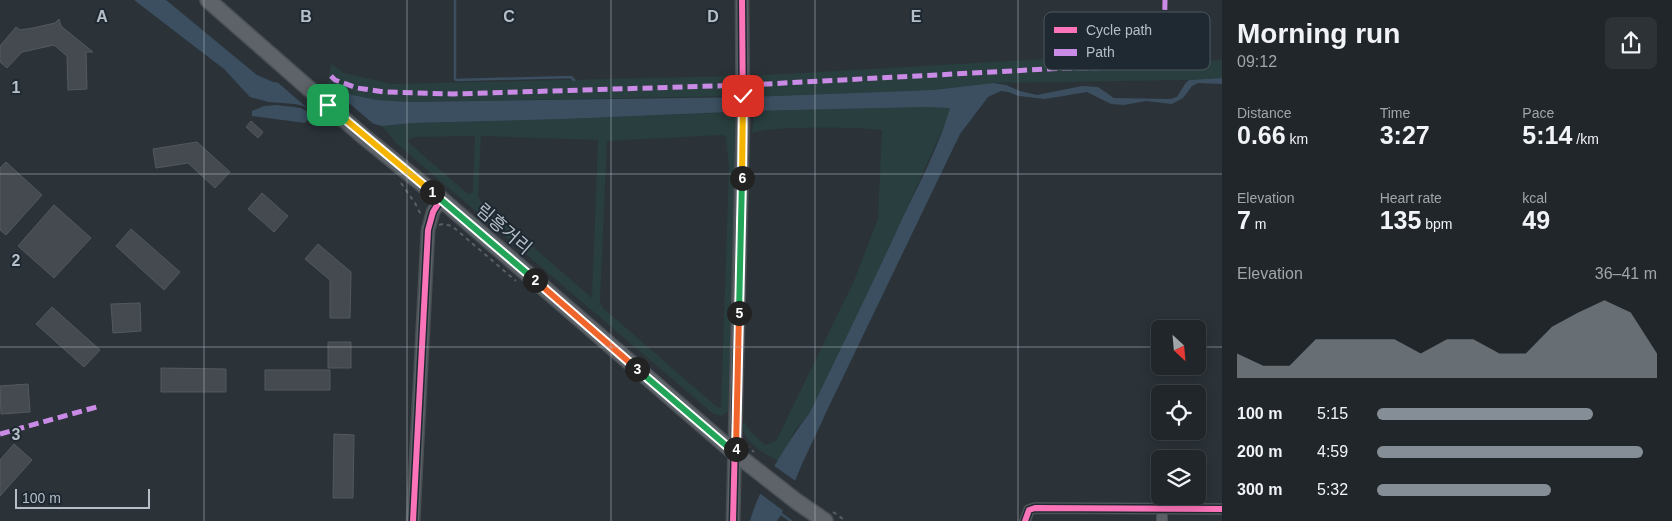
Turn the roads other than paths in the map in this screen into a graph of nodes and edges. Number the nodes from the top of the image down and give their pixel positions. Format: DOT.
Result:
graph roads {
  1 [pos="208,0"];
  2 [pos="742,0"];
  3 [pos="441,199"];
  4 [pos="736,454"];
  5 [pos="1162,508"];
  6 [pos="1222,509"];
  7 [pos="413,521"];
  8 [pos="733,521"];
  9 [pos="825,521"];
  10 [pos="1025,521"];
  11 [pos="1162,521"];
  1 -- 3 [label="main road, 림흥거리"];
  2 -- 4 [label="street"];
  3 -- 4 [label="main road, 림흥거리"];
  3 -- 7 [label="street"];
  4 -- 8 [label="street"];
  4 -- 9 [label="main road, 림흥거리"];
  5 -- 6 [label="street"];
  5 -- 10 [label="street"];
  5 -- 11 [label="street"];
}
